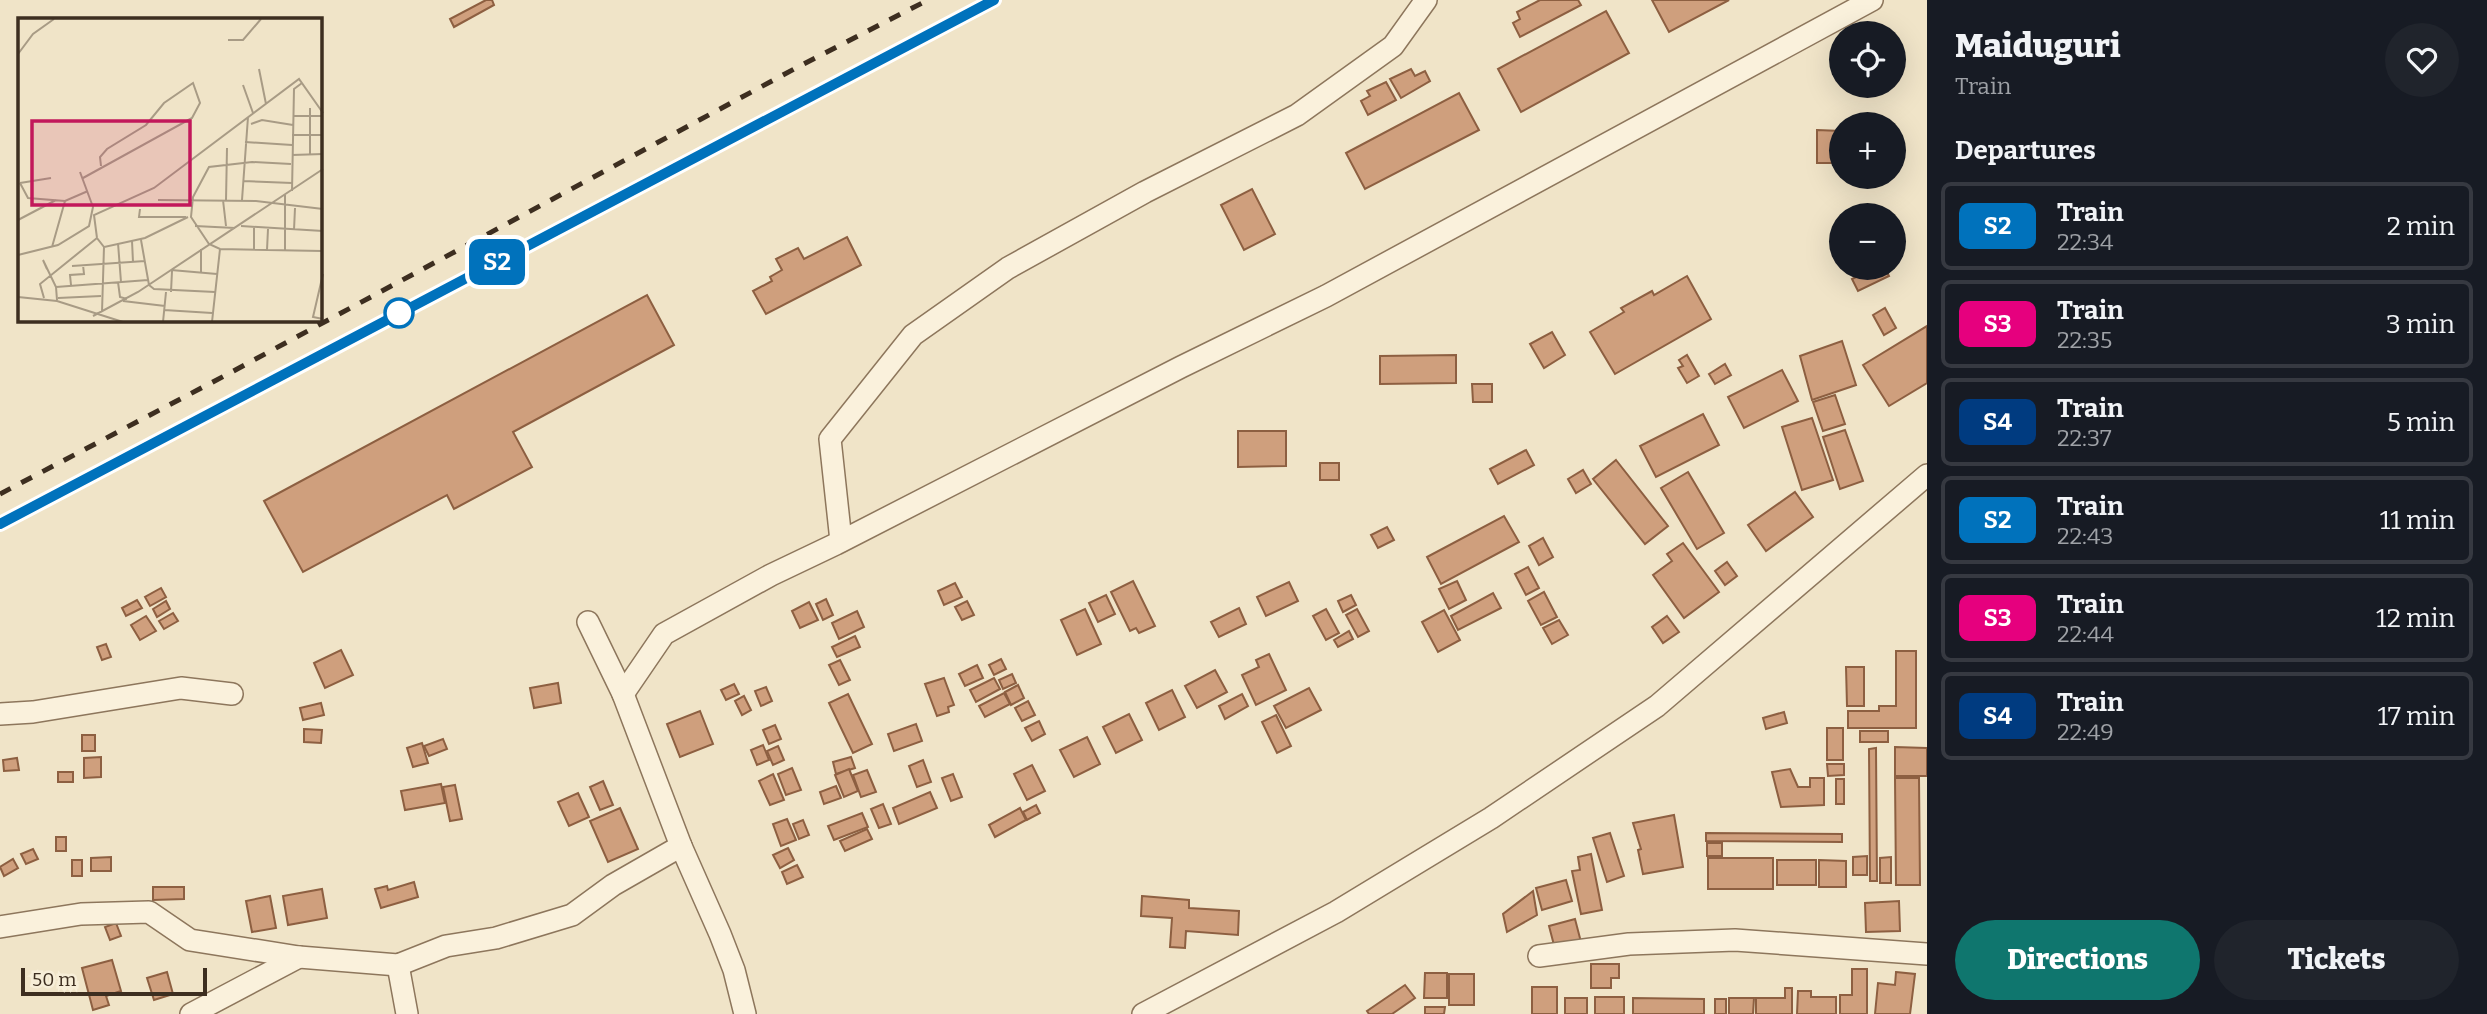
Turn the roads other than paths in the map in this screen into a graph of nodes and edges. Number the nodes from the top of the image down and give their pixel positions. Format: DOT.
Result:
graph roads {
  1 [pos="1426,0"];
  2 [pos="1872,0"];
  3 [pos="1927,475"];
  4 [pos="841,541"];
  5 [pos="588,622"];
  6 [pos="232,694"];
  7 [pos="623,694"];
  8 [pos="0,714"];
  9 [pos="681,846"];
  10 [pos="0,927"];
  11 [pos="1927,954"];
  12 [pos="1539,956"];
  13 [pos="299,957"];
  14 [pos="398,965"];
  15 [pos="191,1014"];
  16 [pos="407,1014"];
  17 [pos="745,1014"];
  18 [pos="1143,1014"];
  1 -- 4 [label="street"];
  2 -- 4 [label="street"];
  3 -- 18 [label="street"];
  4 -- 7 [label="street"];
  5 -- 7 [label="street"];
  6 -- 8 [label="street"];
  7 -- 9 [label="street"];
  9 -- 14 [label="street"];
  9 -- 17 [label="street"];
  10 -- 13 [label="street"];
  11 -- 12 [label="street"];
  13 -- 14 [label="street"];
  13 -- 15 [label="street"];
  14 -- 16 [label="street"];
}
